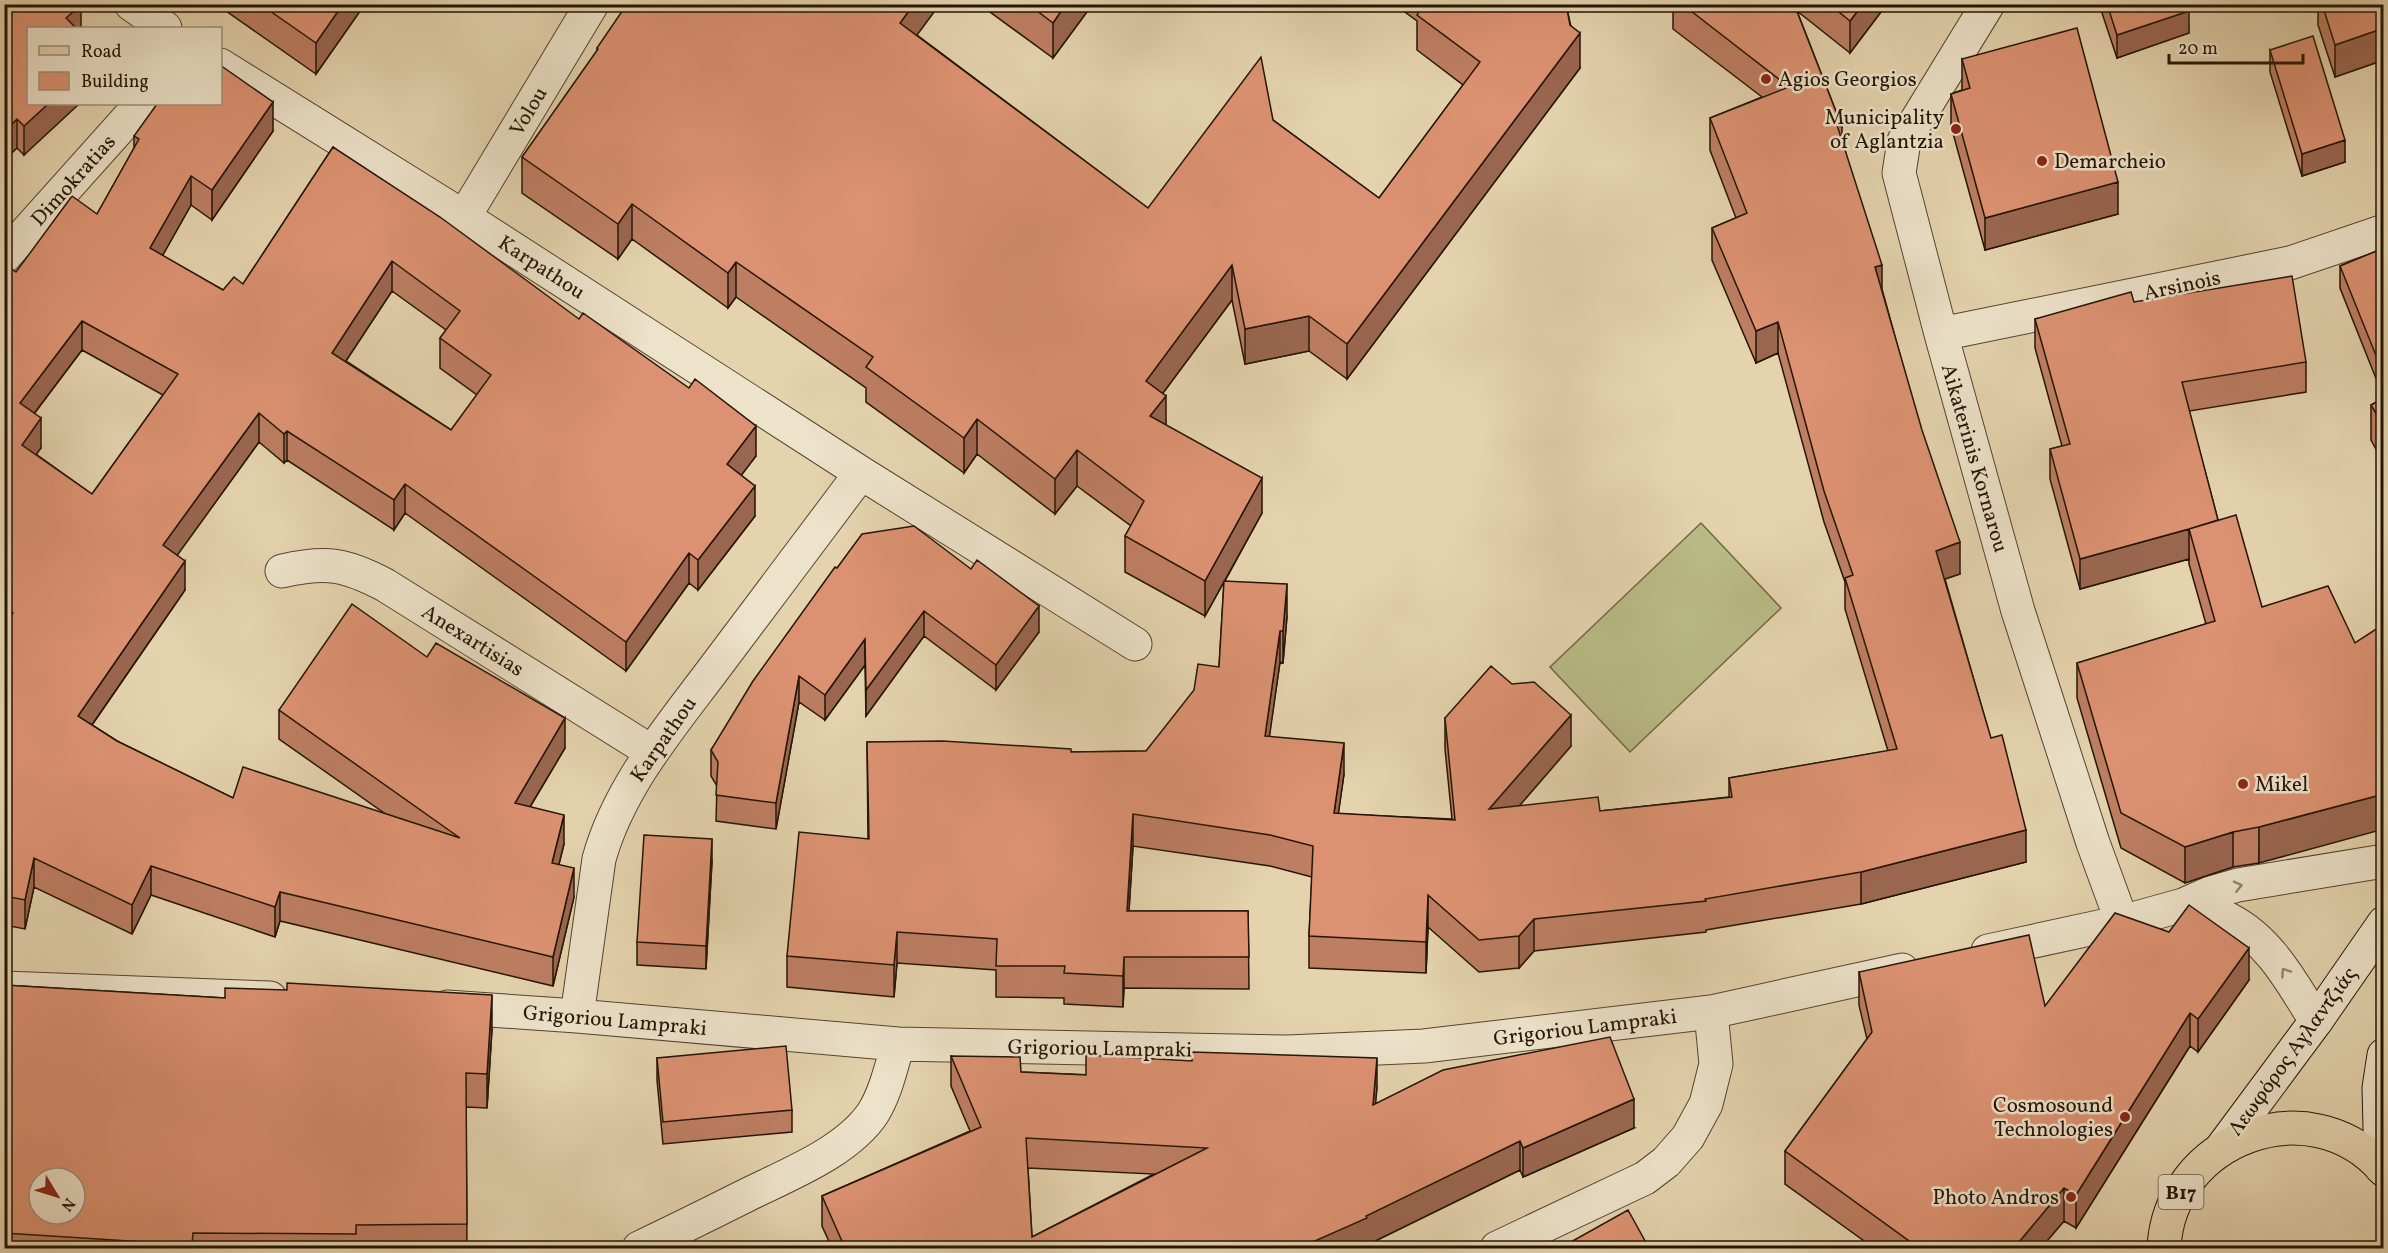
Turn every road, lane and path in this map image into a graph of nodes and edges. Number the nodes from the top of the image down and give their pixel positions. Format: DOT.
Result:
graph roads {
  1 [pos="131,4"];
  2 [pos="592,4"];
  3 [pos="1988,4"];
  4 [pos="164,27"];
  5 [pos="222,66"];
  6 [pos="140,105"];
  7 [pos="464,217"];
  8 [pos="2384,231"];
  9 [pos="4,257"];
  10 [pos="1941,334"];
  11 [pos="861,473"];
  12 [pos="282,570"];
  13 [pos="1135,644"];
  14 [pos="652,752"];
  15 [pos="2384,861"];
  16 [pos="2183,905"];
  17 [pos="2122,922"];
  18 [pos="2384,923"];
  19 [pos="1962,957"];
  20 [pos="1928,965"];
  21 [pos="4,988"];
  22 [pos="299,999"];
  23 [pos="416,1005"];
  24 [pos="1711,1012"];
  25 [pos="578,1016"];
  26 [pos="2316,1021"];
  27 [pos="898,1044"];
  28 [pos="2384,1056"];
  29 [pos="2221,1149"];
  30 [pos="2382,1168"];
  31 [pos="639,1248"];
  32 [pos="1497,1248"];
  33 [pos="2164,1248"];
  1 -- 4 [label="street"];
  2 -- 7 [label="street, Volou"];
  3 -- 10 [label="street, Aikaterinis Kornarou"];
  5 -- 7 [label="street, Karpathou"];
  6 -- 9 [label="street, Dimokratias"];
  7 -- 11 [label="street, Karpathou"];
  8 -- 10 [label="street, Arsinois"];
  10 -- 17 [label="street, Aikaterinis Kornarou"];
  11 -- 13 [label="street, Karpathou"];
  11 -- 14 [label="street, Karpathou"];
  12 -- 14 [label="street, Anexartisias"];
  14 -- 25 [label="street, Karpathou"];
  16 -- 15 [label="street, one-way"];
  16 -- 17 [label="street"];
  26 -- 16 [label="street, one-way"];
  17 -- 19 [label="street"];
  18 -- 26 [label="street, Λεωφόρος Αγλαντζιάς"];
  20 -- 24 [label="street, Grigoriou Lampraki"];
  21 -- 22 [label="street"];
  23 -- 25 [label="street, Grigoriou Lampraki"];
  24 -- 27 [label="street, Grigoriou Lampraki"];
  24 -- 32 [label="street"];
  25 -- 27 [label="street, Grigoriou Lampraki"];
  26 -- 29 [label="street, Λεωφόρος Αγλαντζιάς"];
  27 -- 31 [label="street"];
  28 -- 30 [label="street"];
  29 -- 30 [label="main road, B17"];
  29 -- 33 [label="main road, B17"];
}
